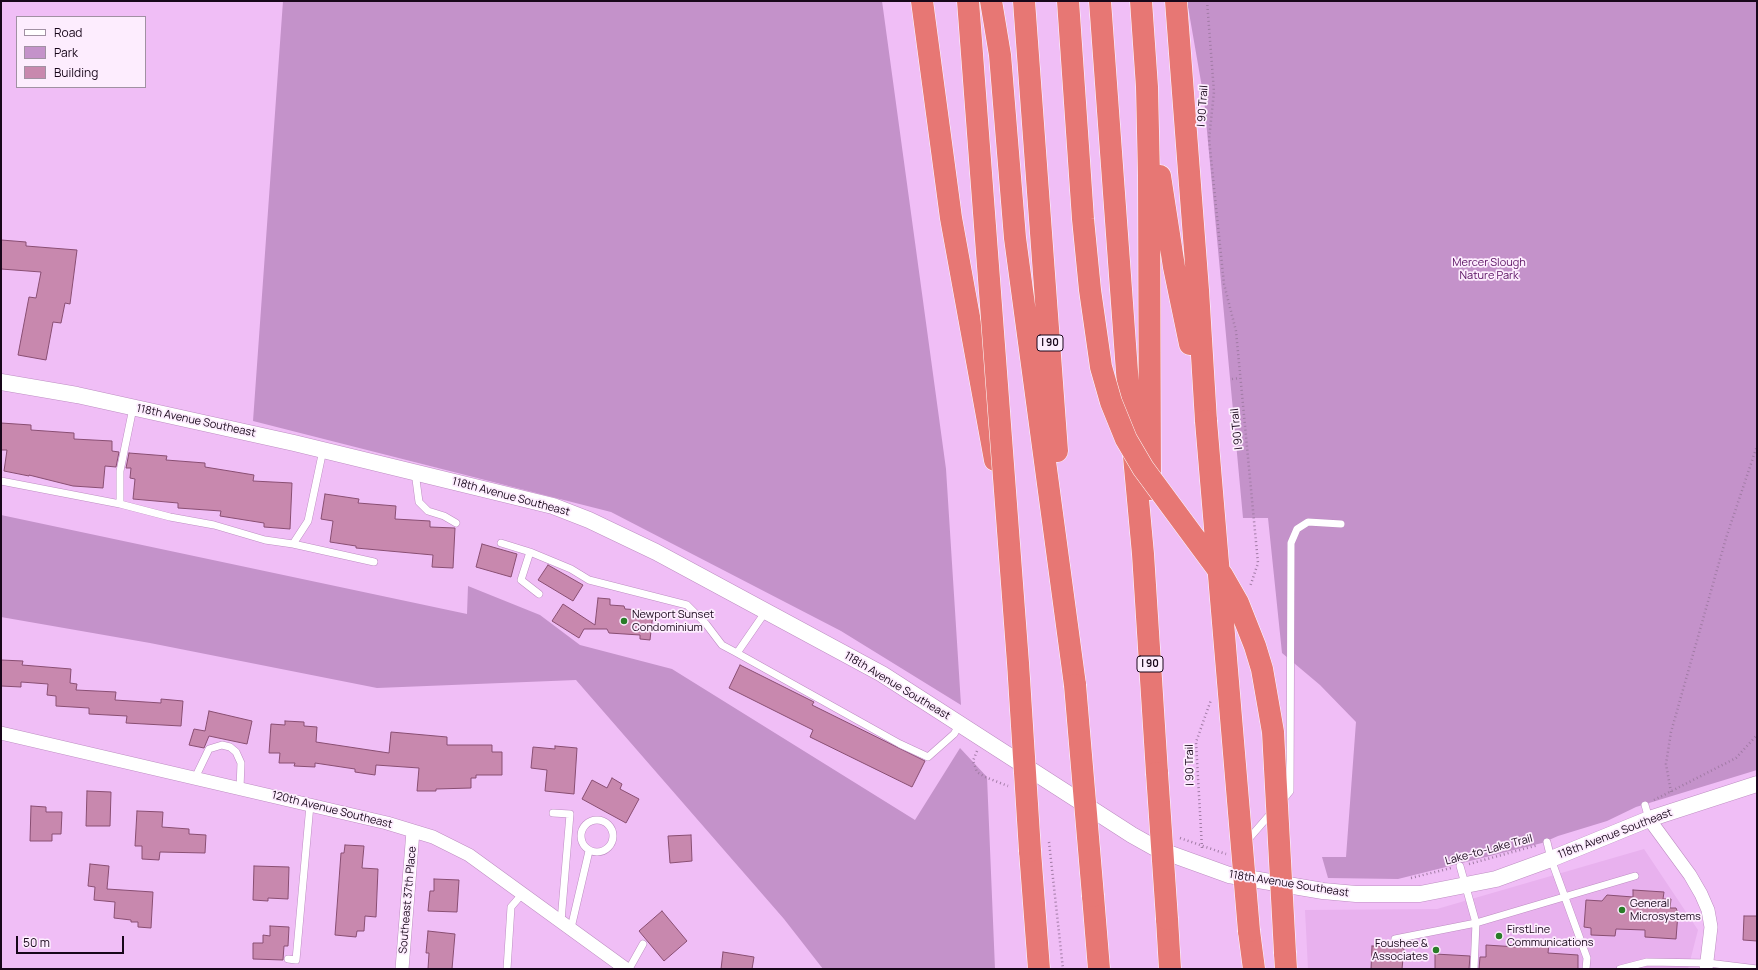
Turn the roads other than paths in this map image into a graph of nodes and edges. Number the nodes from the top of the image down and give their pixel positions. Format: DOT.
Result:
graph roads {
  1 [pos="922,1"];
  2 [pos="968,1"];
  3 [pos="991,1"];
  4 [pos="1024,1"];
  5 [pos="1068,1"];
  6 [pos="1100,1"];
  7 [pos="1141,1"];
  8 [pos="1176,1"];
  9 [pos="1146,87"];
  10 [pos="1,382"];
  11 [pos="133,408"];
  12 [pos="1206,421"];
  13 [pos="323,450"];
  14 [pos="415,472"];
  15 [pos="1,481"];
  16 [pos="120,504"];
  17 [pos="456,523"];
  18 [pos="1341,524"];
  19 [pos="501,543"];
  20 [pos="293,544"];
  21 [pos="530,552"];
  22 [pos="1143,554"];
  23 [pos="374,562"];
  24 [pos="1011,570"];
  25 [pos="539,594"];
  26 [pos="766,611"];
  27 [pos="737,653"];
  28 [pos="1075,685"];
  29 [pos="960,724"];
  30 [pos="1,733"];
  31 [pos="195,778"];
  32 [pos="1757,784"];
  33 [pos="240,788"];
  34 [pos="310,805"];
  35 [pos="1647,812"];
  36 [pos="553,813"];
  37 [pos="413,831"];
  38 [pos="1547,842"];
  39 [pos="589,850"];
  40 [pos="1234,856"];
  41 [pos="1551,860"];
  42 [pos="1460,866"];
  43 [pos="1635,876"];
  44 [pos="1464,886"];
  45 [pos="523,893"];
  46 [pos="1565,898"];
  47 [pos="1035,908"];
  48 [pos="1476,923"];
  49 [pos="566,925"];
  50 [pos="1395,939"];
  51 [pos="643,944"];
  52 [pos="288,959"];
  53 [pos="1285,961"];
  54 [pos="613,965"];
  55 [pos="1707,966"];
  56 [pos="1254,968"];
  57 [pos="402,969"];
  58 [pos="507,969"];
  59 [pos="628,969"];
  60 [pos="1032,969"];
  61 [pos="1039,969"];
  62 [pos="1099,969"];
  63 [pos="1170,969"];
  64 [pos="1474,969"];
  65 [pos="1586,969"];
  66 [pos="1620,969"];
  67 [pos="1757,969"];
  1 -- 24 [label="highway, bridge"];
  2 -- 24 [label="highway, bridge"];
  3 -- 28 [label="highway"];
  4 -- 28 [label="highway, I 90"];
  5 -- 53 [label="highway, bridge"];
  6 -- 22 [label="highway, I 90, bridge"];
  7 -- 9 [label="highway"];
  8 -- 12 [label="highway"];
  9 -- 12 [label="highway"];
  9 -- 22 [label="highway, bridge"];
  10 -- 11 [label="street, 118th Avenue Southeast"];
  11 -- 13 [label="street, 118th Avenue Southeast"];
  11 -- 16 [label="lane"];
  12 -- 56 [label="highway, bridge"];
  13 -- 14 [label="street, 118th Avenue Southeast"];
  13 -- 20 [label="lane"];
  14 -- 17 [label="lane"];
  14 -- 26 [label="street, 118th Avenue Southeast"];
  15 -- 16 [label="lane"];
  16 -- 20 [label="lane"];
  18 -- 40 [label="lane"];
  19 -- 21 [label="lane"];
  20 -- 23 [label="lane"];
  21 -- 25 [label="lane"];
  21 -- 27 [label="lane"];
  22 -- 63 [label="highway, I 90, bridge"];
  24 -- 47 [label="highway, bridge"];
  26 -- 27 [label="lane"];
  26 -- 29 [label="street, 118th Avenue Southeast"];
  27 -- 29 [label="lane"];
  28 -- 62 [label="highway, I 90, bridge"];
  29 -- 44 [label="street, 118th Avenue Southeast"];
  30 -- 31 [label="street, 120th Avenue Southeast"];
  31 -- 33 [label="street, 120th Avenue Southeast"];
  31 -- 33 [label="lane"];
  32 -- 35 [label="street, 118th Avenue Southeast"];
  33 -- 34 [label="street, 120th Avenue Southeast"];
  34 -- 37 [label="street, 120th Avenue Southeast"];
  34 -- 52 [label="lane"];
  35 -- 41 [label="street, 118th Avenue Southeast"];
  35 -- 55 [label="street"];
  36 -- 49 [label="lane"];
  37 -- 45 [label="street, 120th Avenue Southeast"];
  37 -- 57 [label="street, Southeast 37th Place"];
  38 -- 41 [label="lane"];
  39 -- 39 [label="lane"];
  39 -- 49 [label="lane"];
  41 -- 44 [label="street, 118th Avenue Southeast"];
  41 -- 46 [label="lane"];
  42 -- 44 [label="lane"];
  43 -- 46 [label="lane"];
  44 -- 48 [label="lane"];
  45 -- 49 [label="street, 120th Avenue Southeast"];
  45 -- 58 [label="lane"];
  46 -- 48 [label="lane"];
  46 -- 65 [label="lane"];
  47 -- 60 [label="highway"];
  47 -- 61 [label="highway"];
  48 -- 50 [label="lane"];
  48 -- 64 [label="lane"];
  49 -- 54 [label="street, 120th Avenue Southeast"];
  51 -- 59 [label="lane"];
  54 -- 59 [label="street, 120th Avenue Southeast"];
  55 -- 66 [label="lane"];
  55 -- 67 [label="lane"];
}
